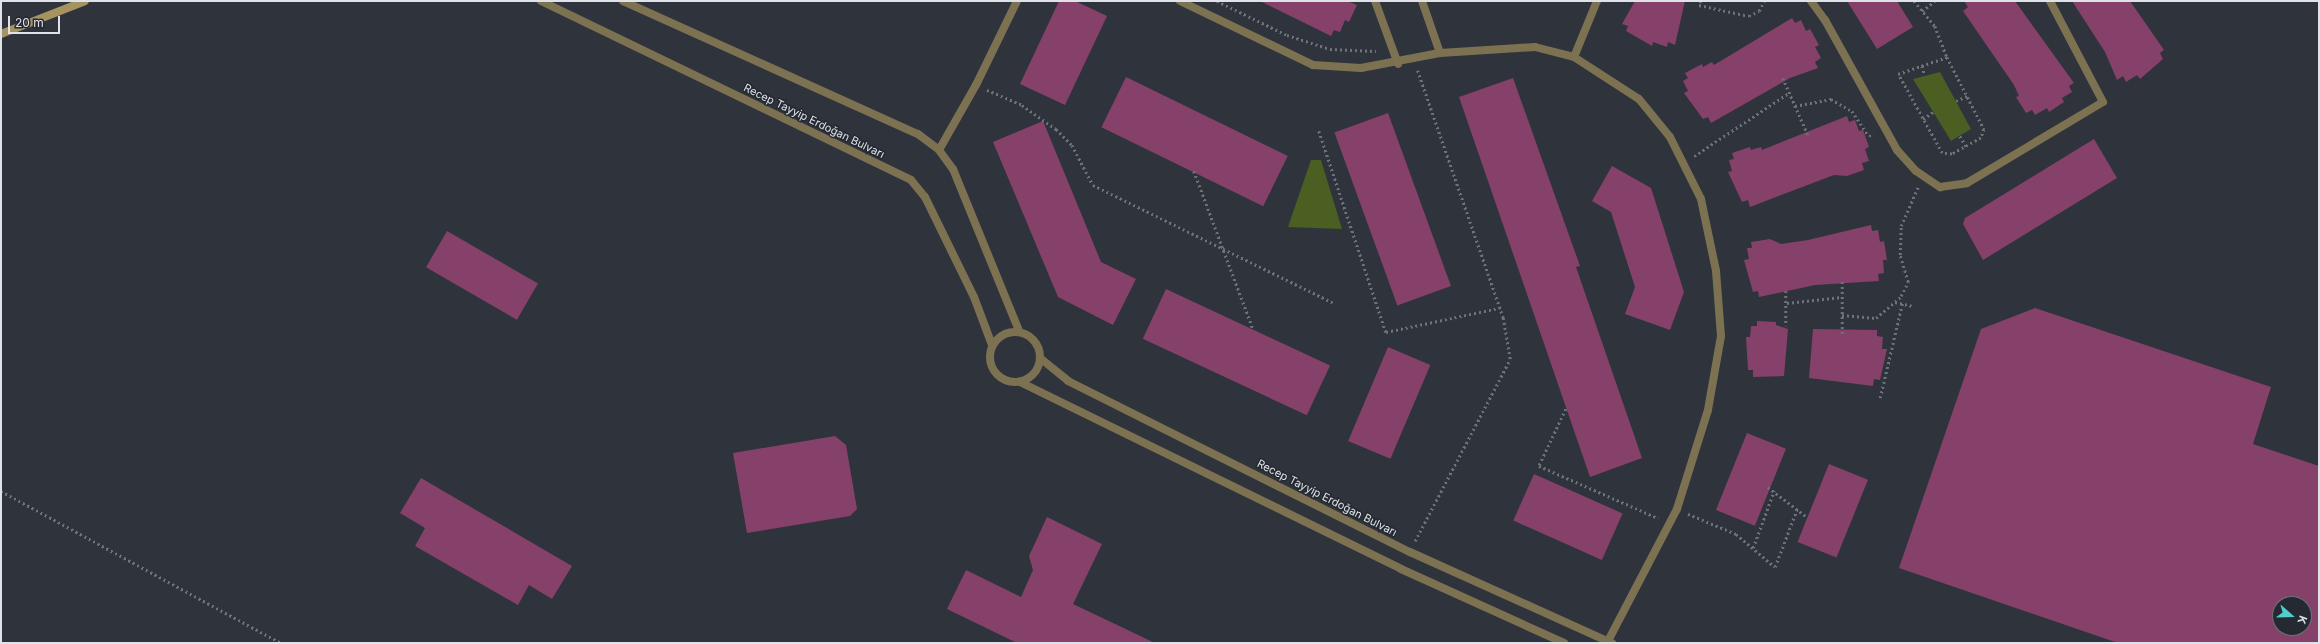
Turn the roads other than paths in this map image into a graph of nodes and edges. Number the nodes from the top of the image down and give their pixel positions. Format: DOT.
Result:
graph roads {
  1 [pos="85,1"];
  2 [pos="541,1"];
  3 [pos="624,1"];
  4 [pos="1017,1"];
  5 [pos="1180,1"];
  6 [pos="1375,1"];
  7 [pos="1422,1"];
  8 [pos="1597,1"];
  9 [pos="1811,1"];
  10 [pos="2050,1"];
  11 [pos="1,34"];
  12 [pos="1440,53"];
  13 [pos="1574,57"];
  14 [pos="1398,64"];
  15 [pos="939,150"];
  16 [pos="1019,331"];
  17 [pos="992,345"];
  18 [pos="1040,358"];
  19 [pos="1020,382"];
  20 [pos="1609,642"];
  21 [pos="1564,643"];
  1 -- 11 [label="main road"];
  2 -- 17 [label="street, Recep Tayyip Erdoğan Bulvarı"];
  3 -- 15 [label="street"];
  4 -- 15 [label="street"];
  5 -- 14 [label="street"];
  6 -- 14 [label="street"];
  7 -- 12 [label="street"];
  8 -- 13 [label="street"];
  9 -- 10 [label="street"];
  12 -- 13 [label="street"];
  12 -- 14 [label="street"];
  13 -- 20 [label="street"];
  15 -- 16 [label="street"];
  16 -- 17 [label="street"];
  16 -- 18 [label="street"];
  17 -- 19 [label="street"];
  18 -- 19 [label="street"];
  18 -- 20 [label="street, Recep Tayyip Erdoğan Bulvarı"];
  19 -- 21 [label="street"];
}
